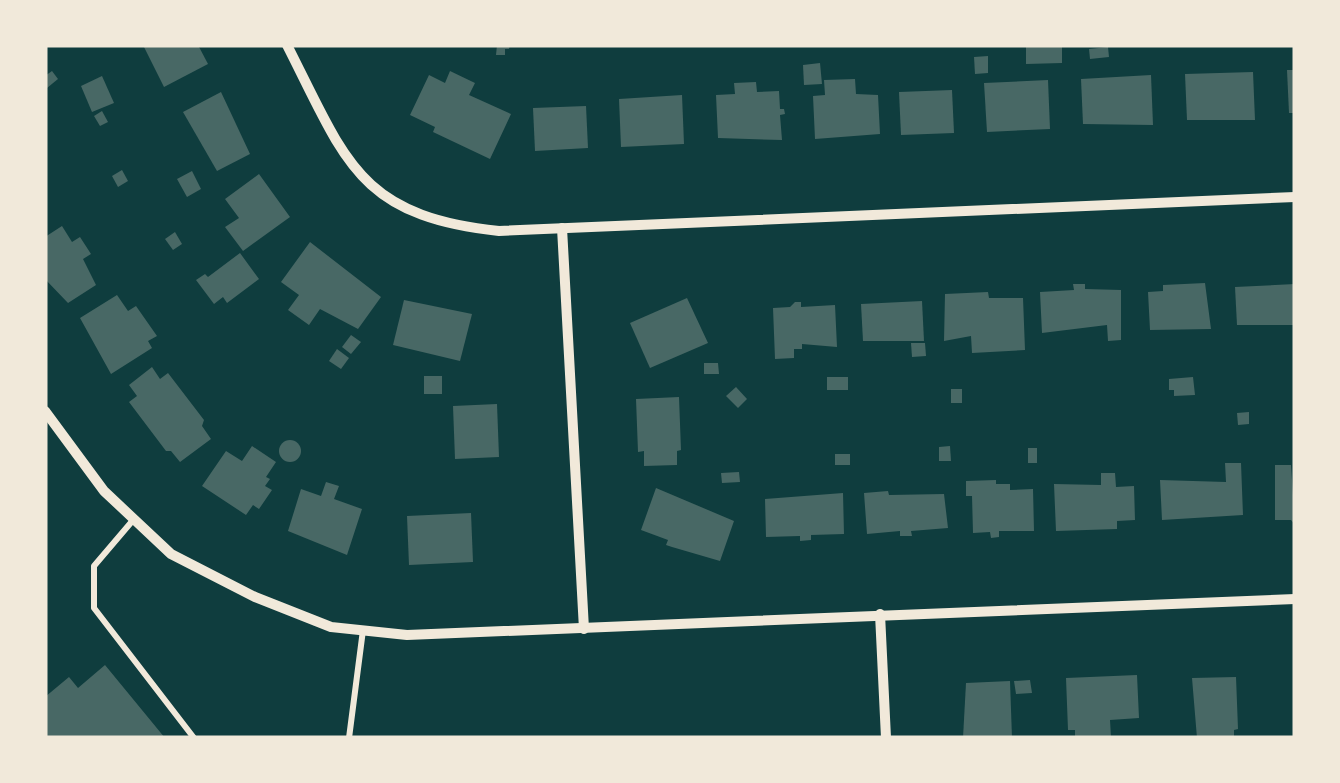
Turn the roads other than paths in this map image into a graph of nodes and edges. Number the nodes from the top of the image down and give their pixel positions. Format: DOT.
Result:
graph roads {
  1 [pos="287,45"];
  2 [pos="1295,198"];
  3 [pos="562,228"];
  4 [pos="45,411"];
  5 [pos="134,519"];
  6 [pos="1295,599"];
  7 [pos="880,614"];
  8 [pos="584,629"];
  9 [pos="363,630"];
  10 [pos="194,738"];
  11 [pos="350,738"];
  12 [pos="886,738"];
  1 -- 3 [label="street"];
  2 -- 3 [label="street"];
  3 -- 8 [label="street"];
  4 -- 5 [label="street"];
  5 -- 9 [label="street"];
  5 -- 10 [label="lane"];
  6 -- 7 [label="street"];
  7 -- 8 [label="street"];
  7 -- 12 [label="street"];
  8 -- 9 [label="street"];
  9 -- 11 [label="lane"];
}
